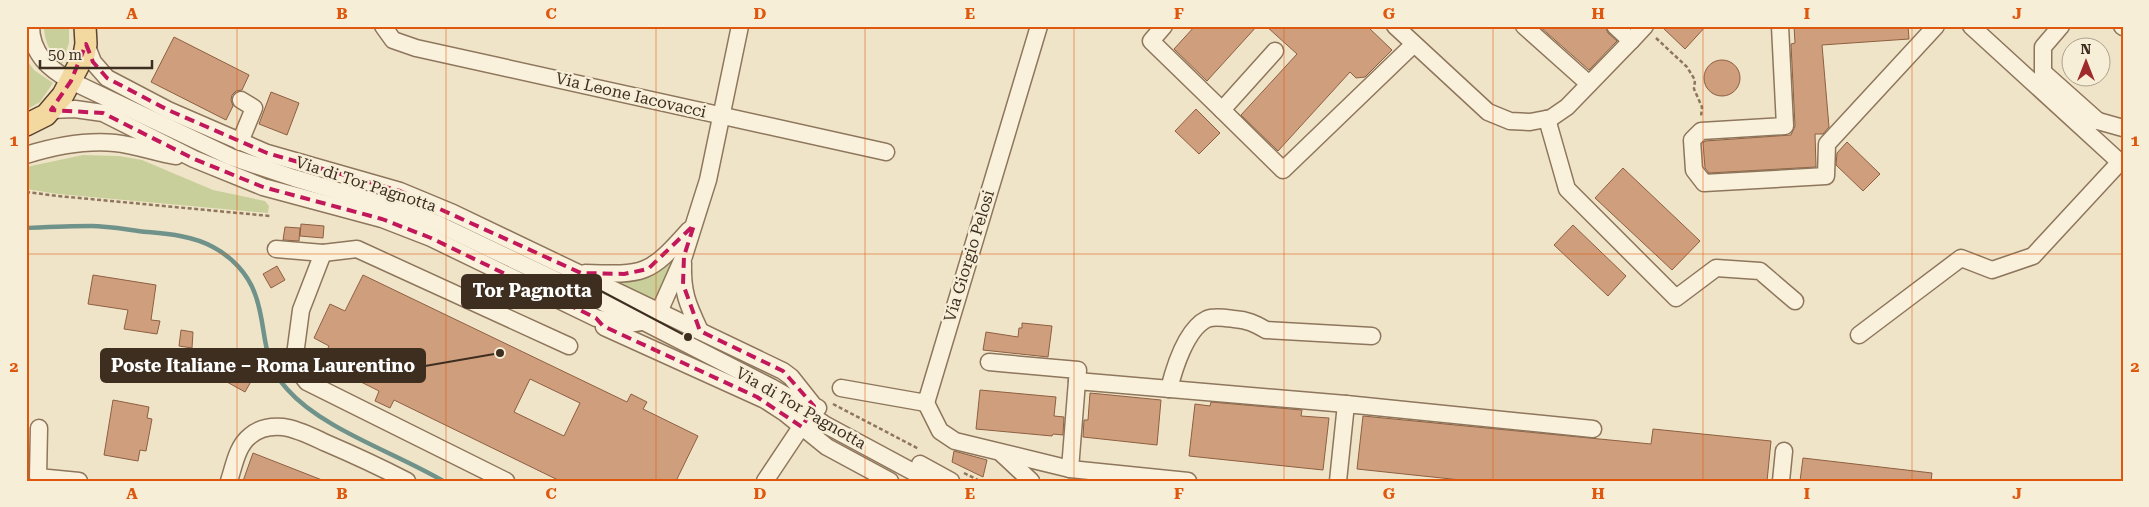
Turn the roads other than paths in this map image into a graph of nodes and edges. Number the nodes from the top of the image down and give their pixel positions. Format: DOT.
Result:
graph roads {
  1 [pos="31,26"];
  2 [pos="383,26"];
  3 [pos="740,26"];
  4 [pos="1039,26"];
  5 [pos="1164,26"];
  6 [pos="1395,26"];
  7 [pos="1524,26"];
  8 [pos="1615,26"];
  9 [pos="1780,26"];
  10 [pos="1936,26"];
  11 [pos="1971,26"];
  12 [pos="2061,26"];
  13 [pos="1645,27"];
  14 [pos="86,35"];
  15 [pos="1631,41"];
  16 [pos="1414,44"];
  17 [pos="1276,51"];
  18 [pos="2043,72"];
  19 [pos="71,81"];
  20 [pos="1589,84"];
  21 [pos="2043,93"];
  22 [pos="241,100"];
  23 [pos="52,110"];
  24 [pos="1222,110"];
  25 [pos="722,115"];
  26 [pos="1547,119"];
  27 [pos="2098,120"];
  28 [pos="2075,122"];
  29 [pos="26,125"];
  30 [pos="2123,128"];
  31 [pos="240,142"];
  32 [pos="886,152"];
  33 [pos="26,155"];
  34 [pos="194,159"];
  35 [pos="2121,164"];
  36 [pos="694,225"];
  37 [pos="276,249"];
  38 [pos="323,253"];
  39 [pos="684,256"];
  40 [pos="581,273"];
  41 [pos="1796,301"];
  42 [pos="659,312"];
  43 [pos="596,318"];
  44 [pos="644,322"];
  45 [pos="700,331"];
  46 [pos="1859,335"];
  47 [pos="1372,336"];
  48 [pos="569,346"];
  49 [pos="989,362"];
  50 [pos="1077,381"];
  51 [pos="840,388"];
  52 [pos="1170,389"];
  53 [pos="926,403"];
  54 [pos="1346,404"];
  55 [pos="813,411"];
  56 [pos="39,428"];
  57 [pos="1593,429"];
  58 [pos="1784,451"];
  59 [pos="1000,453"];
  60 [pos="1070,469"];
  61 [pos="954,475"];
  62 [pos="79,481"];
  63 [pos="229,481"];
  64 [pos="407,481"];
  65 [pos="506,481"];
  66 [pos="765,481"];
  67 [pos="890,481"];
  68 [pos="930,481"];
  69 [pos="1031,481"];
  70 [pos="1188,481"];
  71 [pos="1338,481"];
  72 [pos="1781,481"];
  1 -- 19 [label="street, Via di Tor Pagnotta"];
  2 -- 25 [label="street, Via Leone Iacovacci"];
  3 -- 25 [label="street"];
  4 -- 53 [label="street, Via Giorgio Pelosi"];
  5 -- 24 [label="street"];
  6 -- 16 [label="street"];
  7 -- 20 [label="street"];
  8 -- 15 [label="street"];
  9 -- 10 [label="street"];
  11 -- 21 [label="street"];
  12 -- 18 [label="street"];
  13 -- 15 [label="street"];
  14 -- 19 [label="main road"];
  14 -- 31 [label="street, Via di Tor Pagnotta"];
  15 -- 20 [label="street"];
  16 -- 24 [label="street"];
  16 -- 26 [label="street"];
  17 -- 24 [label="street"];
  18 -- 21 [label="street"];
  18 -- 27 [label="street"];
  19 -- 23 [label="main road"];
  19 -- 44 [label="street, Via di Tor Pagnotta"];
  20 -- 26 [label="street"];
  21 -- 28 [label="street"];
  22 -- 31 [label="street"];
  23 -- 29 [label="main road"];
  23 -- 34 [label="street, Via di Tor Pagnotta"];
  25 -- 32 [label="street, Via Leone Iacovacci"];
  25 -- 36 [label="street"];
  26 -- 41 [label="street"];
  27 -- 28 [label="street"];
  27 -- 30 [label="street"];
  28 -- 35 [label="street"];
  31 -- 40 [label="street, Via di Tor Pagnotta"];
  33 -- 34 [label="street"];
  34 -- 43 [label="street, Via di Tor Pagnotta"];
  35 -- 46 [label="street"];
  36 -- 39 [label="street"];
  36 -- 40 [label="street"];
  37 -- 38 [label="street"];
  38 -- 48 [label="street"];
  38 -- 65 [label="street"];
  39 -- 42 [label="street"];
  39 -- 45 [label="street"];
  40 -- 42 [label="street, Via di Tor Pagnotta"];
  42 -- 44 [label="street, Via di Tor Pagnotta"];
  42 -- 45 [label="street, Via di Tor Pagnotta"];
  43 -- 44 [label="street, Via di Tor Pagnotta"];
  43 -- 55 [label="street, Via di Tor Pagnotta"];
  44 -- 55 [label="street, Via di Tor Pagnotta"];
  45 -- 55 [label="street, Via di Tor Pagnotta"];
  47 -- 52 [label="street"];
  49 -- 50 [label="street"];
  50 -- 52 [label="street"];
  50 -- 60 [label="street"];
  51 -- 53 [label="street"];
  52 -- 54 [label="street"];
  53 -- 59 [label="street"];
  54 -- 57 [label="street"];
  54 -- 71 [label="street"];
  55 -- 61 [label="street, Via di Tor Pagnotta"];
  55 -- 66 [label="street"];
  55 -- 67 [label="street, Via di Tor Pagnotta"];
  55 -- 68 [label="street, Via di Tor Pagnotta"];
  56 -- 62 [label="street"];
  58 -- 72 [label="street"];
  59 -- 60 [label="street"];
  59 -- 69 [label="street"];
  60 -- 70 [label="street"];
  63 -- 64 [label="street"];
}
